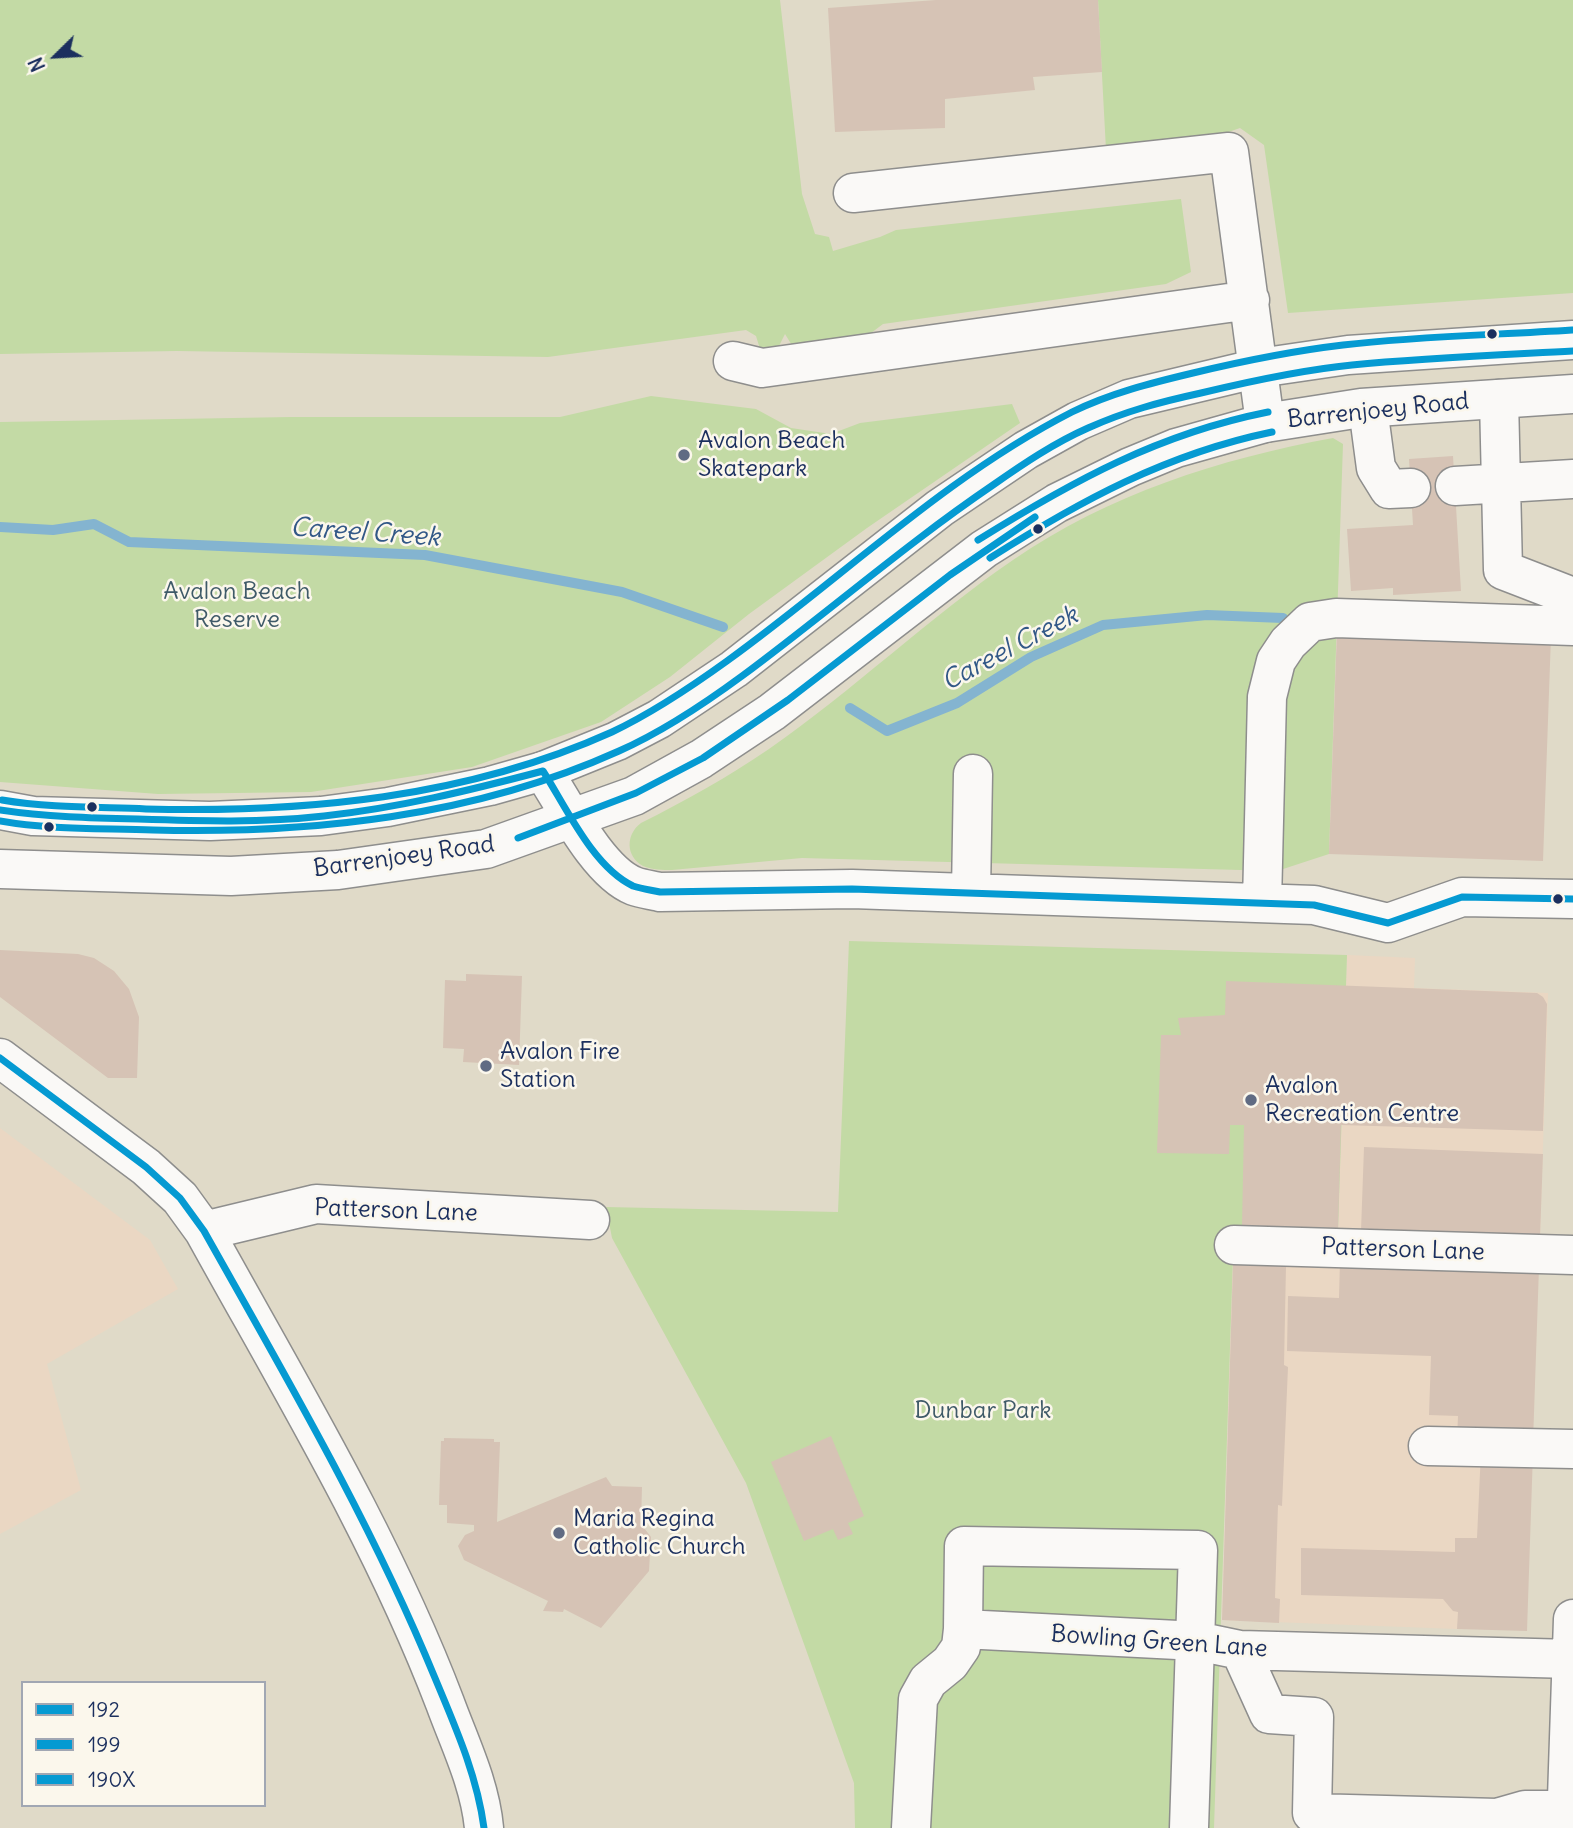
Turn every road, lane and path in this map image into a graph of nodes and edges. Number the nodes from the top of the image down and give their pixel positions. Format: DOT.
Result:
graph roads {
  1 [pos="853,193"];
  2 [pos="1250,300"];
  3 [pos="1573,340"];
  4 [pos="733,361"];
  5 [pos="1259,368"];
  6 [pos="1573,394"];
  7 [pos="1499,399"];
  8 [pos="1368,408"];
  9 [pos="1265,423"];
  10 [pos="1573,479"];
  11 [pos="1501,483"];
  12 [pos="1455,486"];
  13 [pos="1410,488"];
  14 [pos="1573,597"];
  15 [pos="1573,626"];
  16 [pos="543,771"];
  17 [pos="973,774"];
  18 [pos="0,810"];
  19 [pos="574,819"];
  20 [pos="0,869"];
  21 [pos="971,892"];
  22 [pos="1573,899"];
  23 [pos="1270,903"];
  24 [pos="0,1058"];
  25 [pos="590,1220"];
  26 [pos="204,1231"];
  27 [pos="1234,1245"];
  28 [pos="1573,1255"];
  29 [pos="1428,1446"];
  30 [pos="1573,1449"];
  31 [pos="1573,1619"];
  32 [pos="963,1629"];
  33 [pos="1572,1637"];
  34 [pos="1197,1641"];
  35 [pos="1240,1650"];
  36 [pos="1566,1819"];
  37 [pos="1379,1822"];
  38 [pos="484,1828"];
  39 [pos="911,1828"];
  40 [pos="1189,1828"];
  1 -- 2 [label="street"];
  2 -- 4 [label="street"];
  2 -- 5 [label="street"];
  3 -- 5 [label="street"];
  5 -- 9 [label="street"];
  5 -- 16 [label="street"];
  6 -- 7 [label="street, Barrenjoey Road"];
  7 -- 8 [label="street, Barrenjoey Road"];
  7 -- 11 [label="street"];
  8 -- 9 [label="street, Barrenjoey Road"];
  8 -- 13 [label="street"];
  9 -- 19 [label="street, Barrenjoey Road"];
  10 -- 11 [label="street"];
  11 -- 12 [label="street"];
  11 -- 14 [label="street"];
  15 -- 23 [label="street"];
  16 -- 18 [label="street"];
  16 -- 19 [label="street"];
  17 -- 21 [label="street"];
  19 -- 20 [label="street, Barrenjoey Road"];
  19 -- 21 [label="street"];
  21 -- 23 [label="street"];
  22 -- 23 [label="street"];
  24 -- 26 [label="street"];
  25 -- 26 [label="street, Patterson Lane"];
  26 -- 38 [label="street"];
  27 -- 28 [label="street, Patterson Lane"];
  29 -- 30 [label="street"];
  31 -- 33 [label="street"];
  32 -- 34 [label="street, Bowling Green Lane"];
  32 -- 34 [label="street"];
  32 -- 39 [label="street"];
  33 -- 35 [label="street, Bowling Green Lane"];
  33 -- 36 [label="street"];
  34 -- 35 [label="street, Bowling Green Lane"];
  34 -- 40 [label="street"];
  35 -- 37 [label="street"];
  36 -- 37 [label="street"];
}
